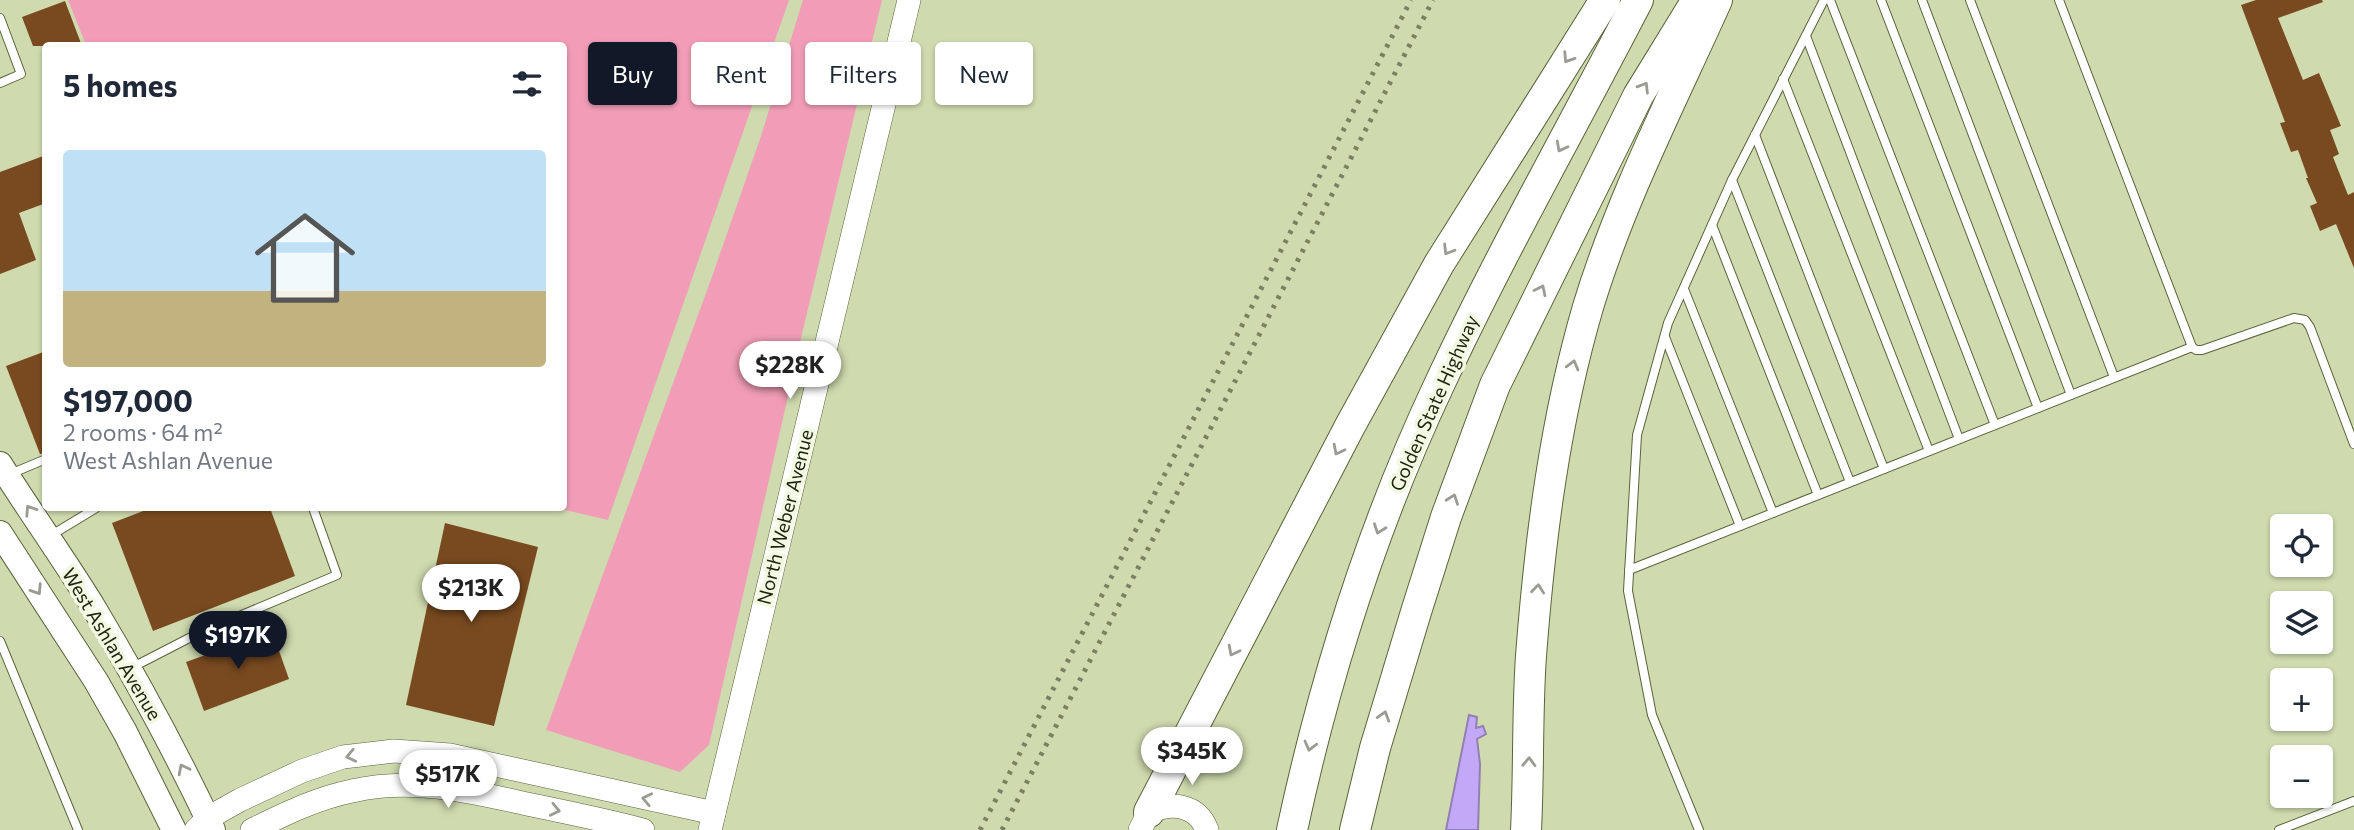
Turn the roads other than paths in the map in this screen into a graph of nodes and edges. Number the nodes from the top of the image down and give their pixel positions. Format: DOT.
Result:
graph roads {
  1 [pos="909,0"];
  2 [pos="1605,0"];
  3 [pos="1638,0"];
  4 [pos="1697,0"];
  5 [pos="1717,0"];
  6 [pos="1824,0"];
  7 [pos="1830,0"];
  8 [pos="1881,0"];
  9 [pos="1922,0"];
  10 [pos="1970,0"];
  11 [pos="2059,0"];
  12 [pos="0,18"];
  13 [pos="1806,36"];
  14 [pos="1783,79"];
  15 [pos="0,83"];
  16 [pos="1755,135"];
  17 [pos="1732,180"];
  18 [pos="1712,225"];
  19 [pos="1684,289"];
  20 [pos="1665,336"];
  21 [pos="2192,347"];
  22 [pos="2114,377"];
  23 [pos="2071,395"];
  24 [pos="2038,408"];
  25 [pos="1995,425"];
  26 [pos="1959,439"];
  27 [pos="2354,444"];
  28 [pos="1929,451"];
  29 [pos="42,461"];
  30 [pos="1884,469"];
  31 [pos="2,470"];
  32 [pos="1850,482"];
  33 [pos="1818,495"];
  34 [pos="91,511"];
  35 [pos="314,511"];
  36 [pos="1773,513"];
  37 [pos="1740,526"];
  38 [pos="0,533"];
  39 [pos="47,538"];
  40 [pos="1629,570"];
  41 [pos="0,641"];
  42 [pos="129,668"];
  43 [pos="2354,801"];
  44 [pos="712,821"];
  45 [pos="1145,821"];
  46 [pos="205,826"];
  47 [pos="622,827"];
  48 [pos="78,830"];
  49 [pos="174,830"];
  50 [pos="253,830"];
  51 [pos="643,830"];
  52 [pos="1207,830"];
  53 [pos="1292,830"];
  54 [pos="1355,830"];
  55 [pos="1526,830"];
  56 [pos="1699,830"];
  57 [pos="2279,830"];
  1 -- 44 [label="main road, North Weber Avenue"];
  2 -- 45 [label="highway, one-way"];
  3 -- 53 [label="highway, Golden State Highway, one-way"];
  54 -- 4 [label="highway, one-way"];
  55 -- 5 [label="highway, one-way"];
  6 -- 13 [label="lane"];
  7 -- 25 [label="lane"];
  8 -- 24 [label="lane"];
  9 -- 23 [label="lane"];
  10 -- 22 [label="lane"];
  11 -- 21 [label="lane"];
  12 -- 15 [label="lane"];
  13 -- 14 [label="lane"];
  13 -- 26 [label="lane"];
  14 -- 16 [label="lane"];
  14 -- 28 [label="lane"];
  16 -- 17 [label="lane"];
  16 -- 30 [label="lane"];
  17 -- 18 [label="lane"];
  17 -- 32 [label="lane"];
  18 -- 19 [label="lane"];
  18 -- 33 [label="lane"];
  19 -- 20 [label="lane"];
  19 -- 36 [label="lane"];
  20 -- 37 [label="lane"];
  20 -- 40 [label="lane"];
  21 -- 22 [label="lane"];
  21 -- 27 [label="lane"];
  22 -- 23 [label="lane"];
  23 -- 24 [label="lane"];
  24 -- 25 [label="lane"];
  25 -- 26 [label="lane"];
  26 -- 28 [label="lane"];
  28 -- 30 [label="lane"];
  29 -- 31 [label="lane"];
  30 -- 32 [label="lane"];
  39 -- 31 [label="main road, West Ashlan Avenue, one-way"];
  32 -- 33 [label="lane"];
  33 -- 36 [label="lane"];
  34 -- 39 [label="lane"];
  35 -- 42 [label="lane"];
  36 -- 37 [label="lane"];
  37 -- 40 [label="lane"];
  38 -- 49 [label="main road, West Ashlan Avenue, one-way"];
  39 -- 42 [label="main road, West Ashlan Avenue"];
  40 -- 56 [label="lane"];
  41 -- 48 [label="lane"];
  46 -- 42 [label="main road, West Ashlan Avenue, one-way"];
  43 -- 57 [label="lane"];
  44 -- 46 [label="main road, one-way"];
  45 -- 52 [label="main road"];
  50 -- 47 [label="main road, one-way"];
  47 -- 51 [label="main road"];
}
